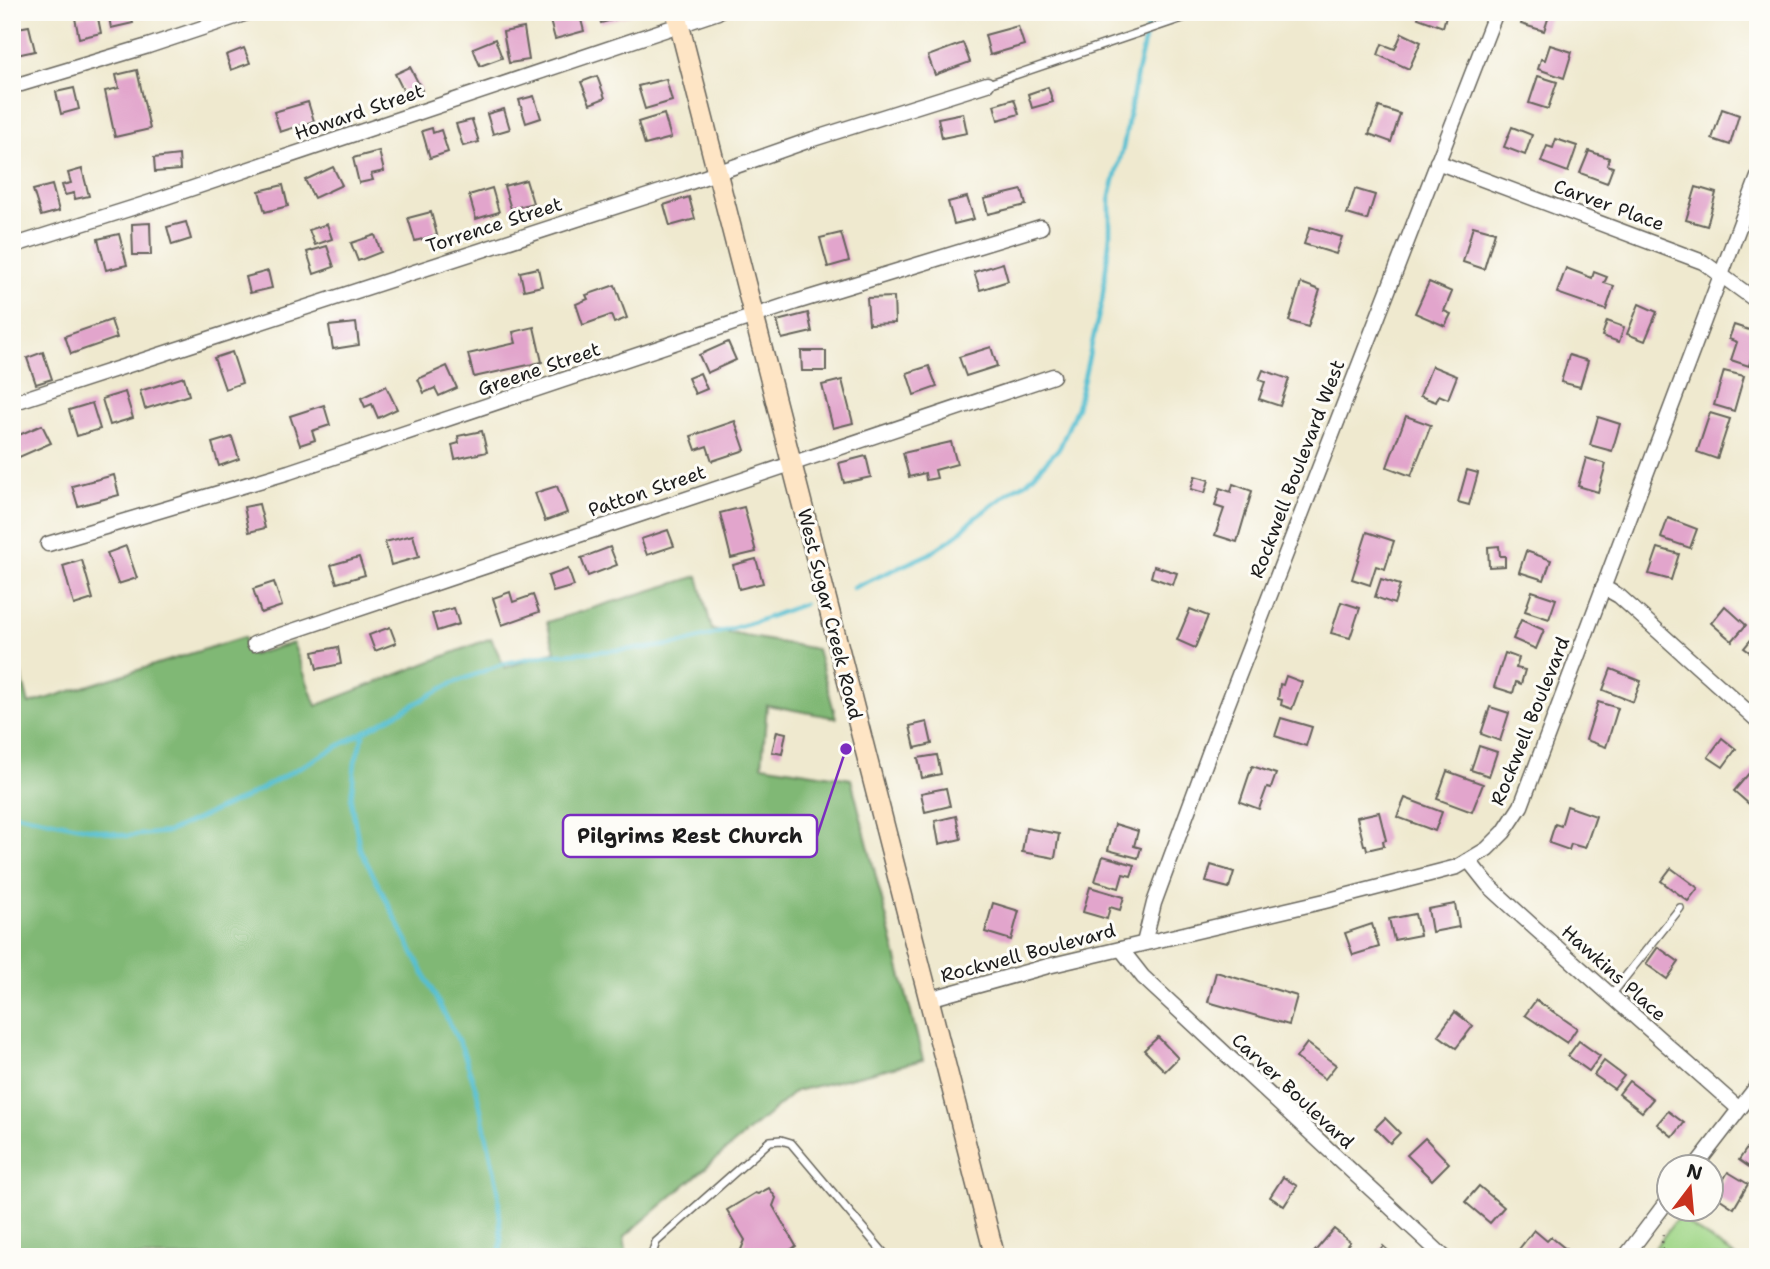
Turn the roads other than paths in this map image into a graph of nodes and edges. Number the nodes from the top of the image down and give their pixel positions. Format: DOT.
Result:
graph roads {
  1 [pos="250,12"];
  2 [pos="718,12"];
  3 [pos="1200,12"];
  4 [pos="1496,12"];
  5 [pos="677,19"];
  6 [pos="21,84"];
  7 [pos="987,84"];
  8 [pos="1437,162"];
  9 [pos="718,171"];
  10 [pos="1758,177"];
  11 [pos="1041,227"];
  12 [pos="12,246"];
  13 [pos="1721,275"];
  14 [pos="1758,302"];
  15 [pos="754,317"];
  16 [pos="1053,376"];
  17 [pos="12,403"];
  18 [pos="791,463"];
  19 [pos="48,544"];
  20 [pos="1603,587"];
  21 [pos="254,644"];
  22 [pos="1758,721"];
  23 [pos="1469,861"];
  24 [pos="1680,908"];
  25 [pos="1144,943"];
  26 [pos="1121,949"];
  27 [pos="1611,996"];
  28 [pos="929,999"];
  29 [pos="1758,1085"];
  30 [pos="1740,1109"];
  31 [pos="1704,1154"];
  32 [pos="1654,1219"];
  33 [pos="651,1257"];
  34 [pos="887,1257"];
  35 [pos="995,1257"];
  36 [pos="1444,1257"];
  37 [pos="1625,1257"];
  1 -- 6 [label="street"];
  2 -- 5 [label="street, Howard Street"];
  3 -- 7 [label="lane"];
  4 -- 8 [label="street, Rockwell Boulevard West"];
  5 -- 9 [label="main road, West Sugar Creek Road"];
  5 -- 12 [label="street, Howard Street"];
  7 -- 9 [label="street, Torrence Street"];
  8 -- 13 [label="street, Carver Place"];
  8 -- 25 [label="street, Rockwell Boulevard West"];
  9 -- 15 [label="main road, West Sugar Creek Road"];
  9 -- 17 [label="street, Torrence Street"];
  10 -- 13 [label="street, Rockwell Boulevard"];
  11 -- 15 [label="street, Greene Street"];
  13 -- 14 [label="street, Carver Place"];
  13 -- 20 [label="street, Rockwell Boulevard"];
  15 -- 18 [label="main road, West Sugar Creek Road"];
  15 -- 19 [label="street, Greene Street"];
  16 -- 18 [label="street, Patton Street"];
  18 -- 21 [label="street, Patton Street"];
  18 -- 28 [label="main road, West Sugar Creek Road"];
  20 -- 22 [label="street"];
  20 -- 23 [label="street, Rockwell Boulevard"];
  23 -- 25 [label="street, Rockwell Boulevard"];
  23 -- 27 [label="street, Hawkins Place"];
  24 -- 27 [label="lane"];
  25 -- 26 [label="street, Rockwell Boulevard"];
  26 -- 28 [label="street, Rockwell Boulevard"];
  26 -- 36 [label="street, Carver Boulevard"];
  27 -- 30 [label="street, Hawkins Place"];
  28 -- 35 [label="main road, West Sugar Creek Road"];
  29 -- 30 [label="street"];
  30 -- 31 [label="street"];
  32 -- 37 [label="street"];
  33 -- 34 [label="lane"];
}
